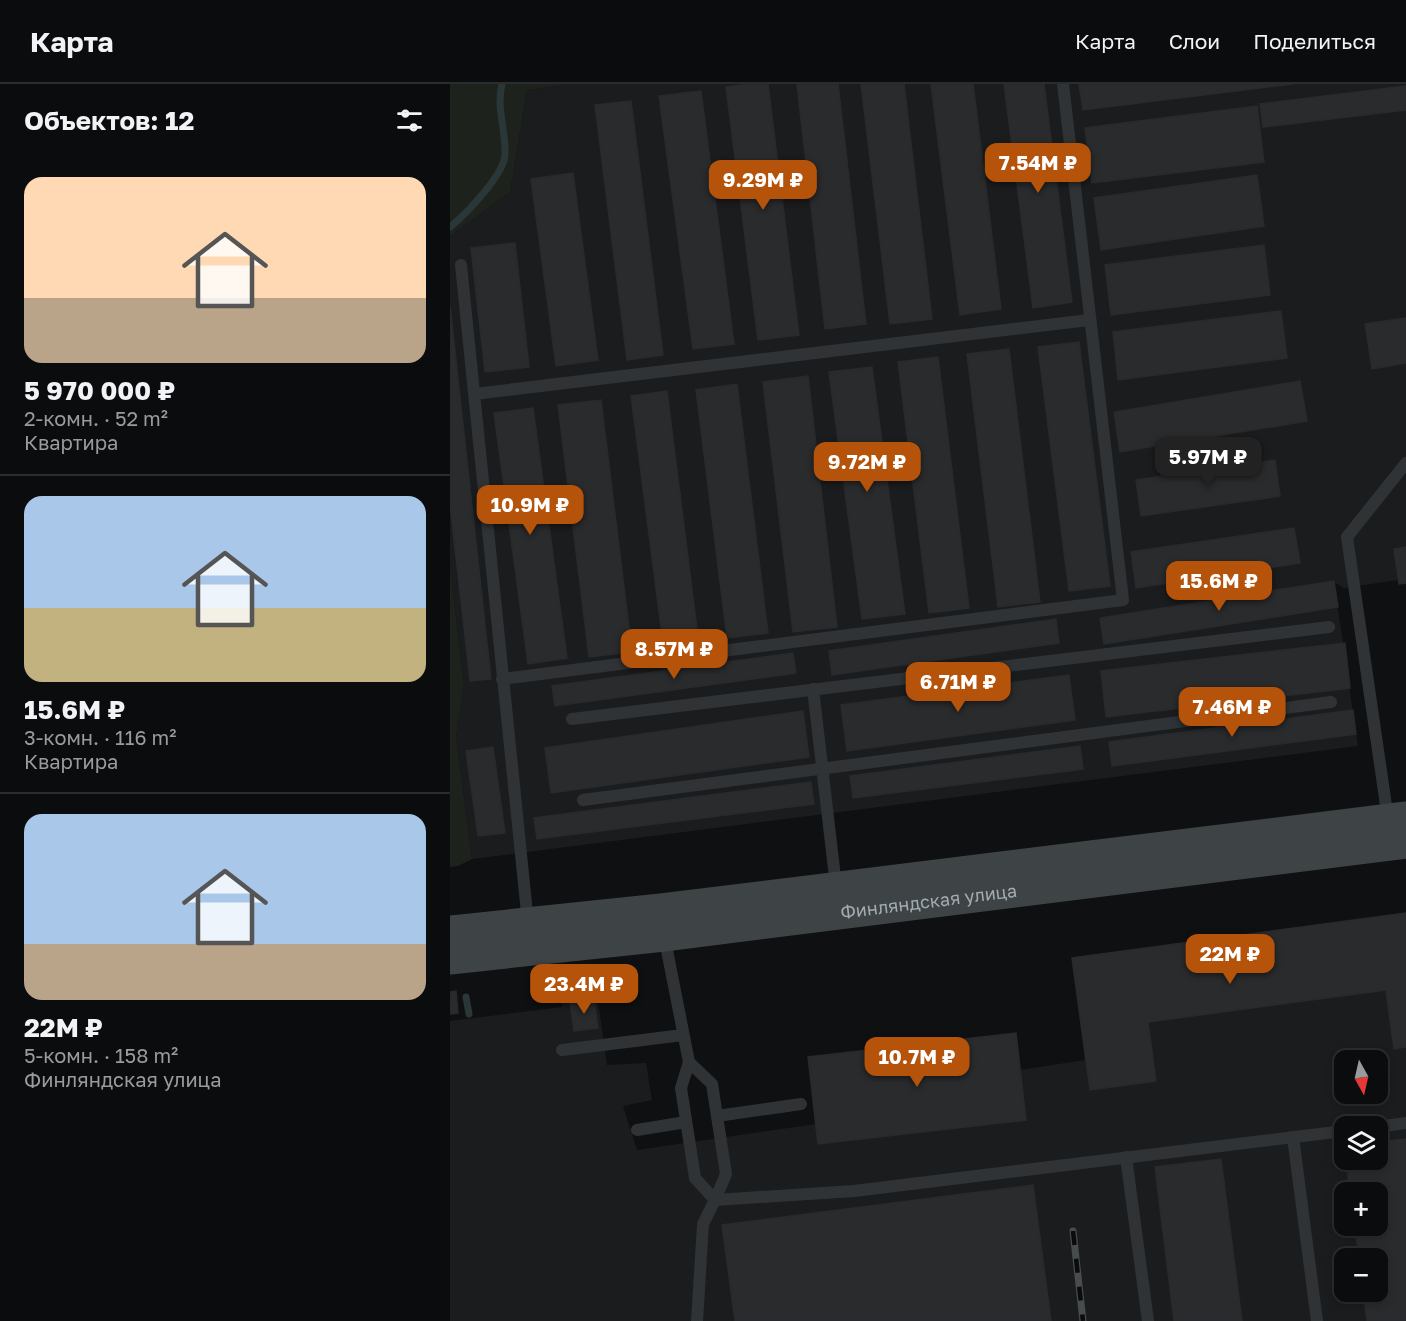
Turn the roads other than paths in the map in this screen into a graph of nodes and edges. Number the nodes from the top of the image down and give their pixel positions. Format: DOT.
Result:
graph roads {
  1 [pos="1062,84"];
  2 [pos="461,265"];
  3 [pos="1089,320"];
  4 [pos="474,394"];
  5 [pos="1406,463"];
  6 [pos="1329,627"];
  7 [pos="502,680"];
  8 [pos="813,689"];
  9 [pos="1331,702"];
  10 [pos="572,718"];
  11 [pos="822,769"];
  12 [pos="583,800"];
  13 [pos="1398,831"];
  14 [pos="838,899"];
  15 [pos="662,922"];
  16 [pos="450,932"];
  17 [pos="530,936"];
  18 [pos="450,958"];
  19 [pos="683,1035"];
  20 [pos="562,1050"];
  21 [pos="689,1062"];
  22 [pos="801,1104"];
  23 [pos="717,1116"];
  24 [pos="686,1122"];
  25 [pos="1406,1123"];
  26 [pos="1388,1125"];
  27 [pos="637,1130"];
  28 [pos="1334,1132"];
  29 [pos="1293,1137"];
  30 [pos="1126,1158"];
  31 [pos="715,1200"];
  32 [pos="697,1321"];
  33 [pos="1148,1321"];
  34 [pos="1317,1321"];
  1 -- 3 [label="lane"];
  2 -- 4 [label="lane"];
  3 -- 4 [label="lane"];
  3 -- 7 [label="lane"];
  4 -- 7 [label="lane"];
  5 -- 13 [label="lane"];
  6 -- 8 [label="lane"];
  7 -- 17 [label="lane"];
  8 -- 10 [label="lane"];
  8 -- 11 [label="lane"];
  9 -- 11 [label="lane"];
  11 -- 12 [label="lane"];
  11 -- 14 [label="lane"];
  13 -- 14 [label="street, Финляндская улица"];
  14 -- 15 [label="street, Финляндская улица"];
  15 -- 17 [label="street, Финляндская улица"];
  15 -- 19 [label="lane"];
  16 -- 17 [label="street, Финляндская улица"];
  17 -- 18 [label="street, Финляндская улица"];
  19 -- 20 [label="lane"];
  19 -- 21 [label="lane"];
  21 -- 23 [label="lane"];
  21 -- 24 [label="lane"];
  22 -- 23 [label="lane"];
  23 -- 31 [label="lane"];
  24 -- 27 [label="lane"];
  24 -- 31 [label="lane"];
  25 -- 26 [label="lane"];
  28 -- 29 [label="lane"];
  29 -- 30 [label="lane"];
  29 -- 34 [label="lane"];
  30 -- 31 [label="lane"];
  30 -- 33 [label="lane"];
  31 -- 32 [label="lane"];
}
